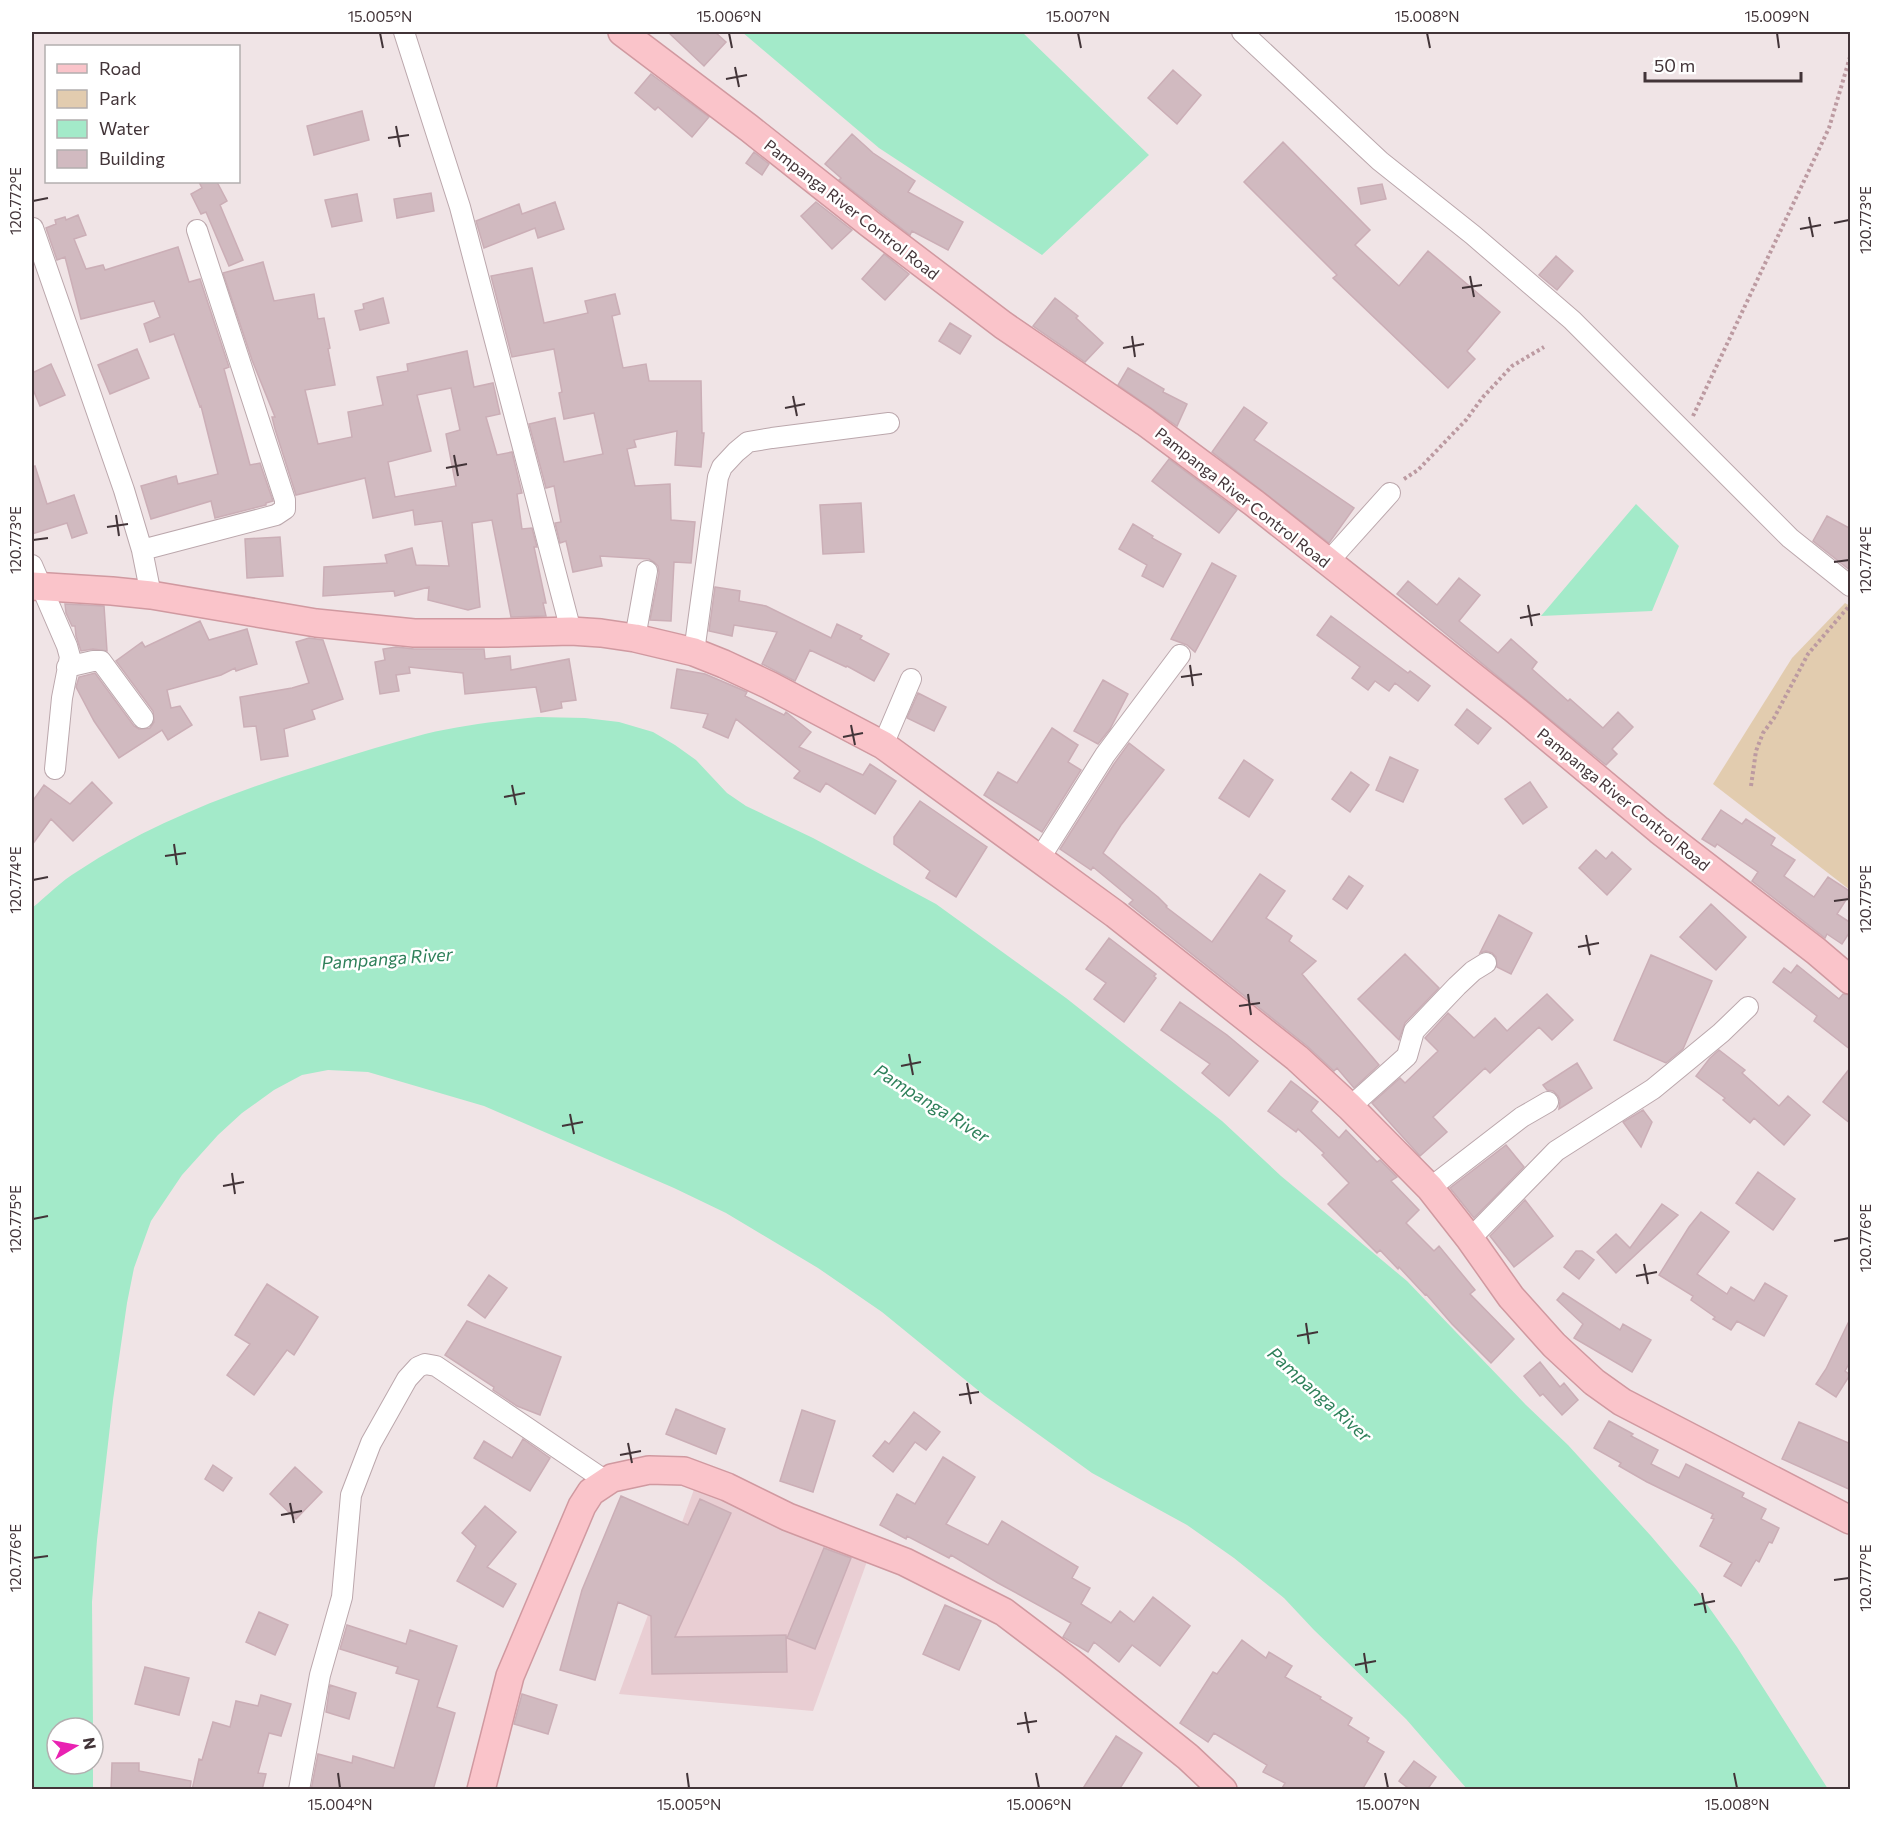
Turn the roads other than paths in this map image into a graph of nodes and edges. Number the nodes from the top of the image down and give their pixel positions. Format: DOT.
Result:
graph roads {
  1 [pos="404,32"];
  2 [pos="622,32"];
  3 [pos="1242,32"];
  4 [pos="33,228"];
  5 [pos="197,230"];
  6 [pos="889,423"];
  7 [pos="1390,493"];
  8 [pos="141,550"];
  9 [pos="1328,562"];
  10 [pos="647,571"];
  11 [pos="35,579"];
  12 [pos="1851,586"];
  13 [pos="151,595"];
  14 [pos="571,631"];
  15 [pos="635,638"];
  16 [pos="694,652"];
  17 [pos="1180,655"];
  18 [pos="67,667"];
  19 [pos="911,680"];
  20 [pos="143,718"];
  21 [pos="883,745"];
  22 [pos="55,769"];
  23 [pos="1040,858"];
  24 [pos="1486,963"];
  25 [pos="1851,980"];
  26 [pos="1748,1007"];
  27 [pos="1548,1102"];
  28 [pos="1350,1107"];
  29 [pos="1430,1188"];
  30 [pos="1470,1239"];
  31 [pos="606,1481"];
  32 [pos="1851,1520"];
  33 [pos="299,1790"];
  34 [pos="481,1790"];
  35 [pos="1223,1790"];
  1 -- 14 [label="street"];
  2 -- 9 [label="street, Pampanga River Control Road"];
  3 -- 12 [label="street"];
  4 -- 8 [label="street"];
  5 -- 8 [label="street"];
  6 -- 16 [label="street"];
  7 -- 9 [label="street"];
  8 -- 13 [label="street"];
  9 -- 25 [label="street, Pampanga River Control Road"];
  10 -- 15 [label="street"];
  11 -- 13 [label="street"];
  11 -- 18 [label="street"];
  13 -- 14 [label="street"];
  14 -- 15 [label="street"];
  15 -- 16 [label="street"];
  16 -- 21 [label="street"];
  17 -- 23 [label="street"];
  18 -- 20 [label="street"];
  18 -- 22 [label="street"];
  19 -- 21 [label="street"];
  21 -- 23 [label="street"];
  23 -- 28 [label="street"];
  24 -- 28 [label="street"];
  26 -- 30 [label="street"];
  27 -- 29 [label="street"];
  28 -- 29 [label="street"];
  29 -- 30 [label="street"];
  30 -- 32 [label="street"];
  31 -- 33 [label="street"];
  31 -- 34 [label="street"];
  31 -- 35 [label="street"];
}
